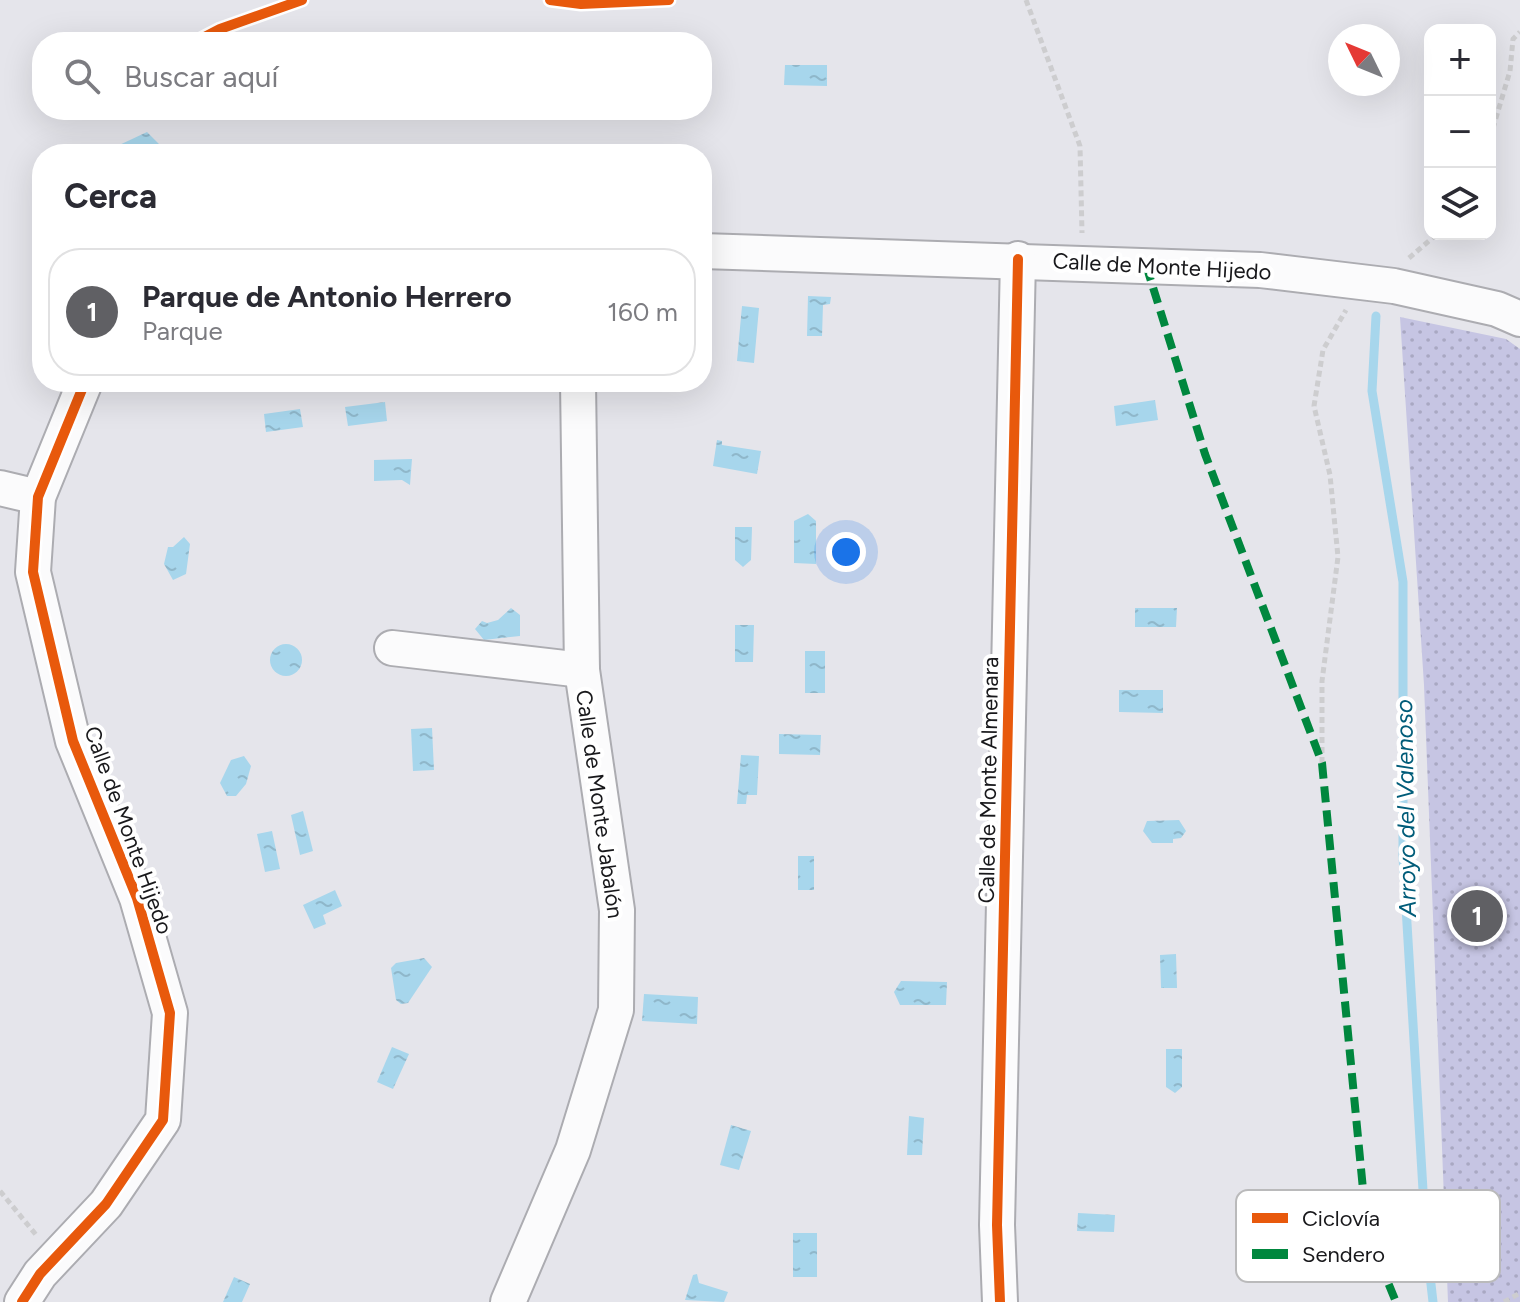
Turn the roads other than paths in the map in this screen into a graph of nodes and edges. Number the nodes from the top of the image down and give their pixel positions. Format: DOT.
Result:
graph roads {
  1 [pos="712,251"];
  2 [pos="1018,259"];
  3 [pos="1520,319"];
  4 [pos="81,392"];
  5 [pos="578,392"];
  6 [pos="0,488"];
  7 [pos="38,497"];
  8 [pos="392,648"];
  9 [pos="582,670"];
  10 [pos="22,1302"];
  11 [pos="508,1302"];
  12 [pos="1000,1302"];
  1 -- 2 [label="street, Calle de Monte Hijedo"];
  2 -- 3 [label="street, Calle de Monte Hijedo"];
  2 -- 12 [label="street, Calle de Monte Almenara"];
  4 -- 7 [label="street, Calle de Monte Hijedo"];
  5 -- 9 [label="street, Calle de Monte Jabalón"];
  6 -- 7 [label="street"];
  7 -- 10 [label="street, Calle de Monte Hijedo"];
  8 -- 9 [label="street, Calle de Monte Jabalón"];
  9 -- 11 [label="street, Calle de Monte Jabalón"];
}
